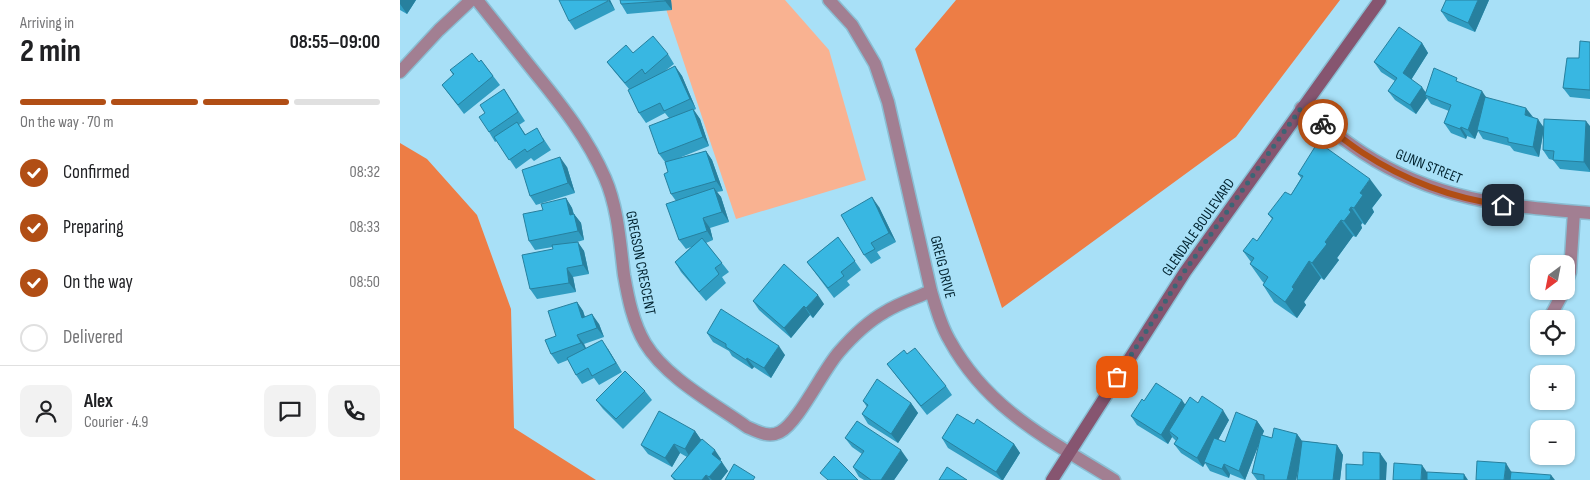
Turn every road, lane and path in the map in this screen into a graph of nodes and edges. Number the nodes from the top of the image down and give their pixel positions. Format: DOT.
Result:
graph roads {
  1 [pos="472,0"];
  2 [pos="477,0"];
  3 [pos="829,0"];
  4 [pos="1380,0"];
  5 [pos="400,72"];
  6 [pos="1301,108"];
  7 [pos="1574,212"];
  8 [pos="1590,213"];
  9 [pos="1571,255"];
  10 [pos="931,291"];
  11 [pos="1069,452"];
  12 [pos="1052,480"];
  13 [pos="1114,480"];
  1 -- 5 [label="street"];
  2 -- 10 [label="street, GREGSON CRESCENT"];
  3 -- 10 [label="street, GREIG DRIVE"];
  4 -- 6 [label="street, GLENDALE BOULEVARD"];
  6 -- 7 [label="street, GUNN STREET"];
  6 -- 11 [label="street, GLENDALE BOULEVARD"];
  7 -- 8 [label="street, GUNN STREET"];
  7 -- 9 [label="street"];
  10 -- 11 [label="street, GREIG DRIVE"];
  11 -- 12 [label="street, GLENDALE BOULEVARD"];
  11 -- 13 [label="street, GREIG DRIVE"];
}
